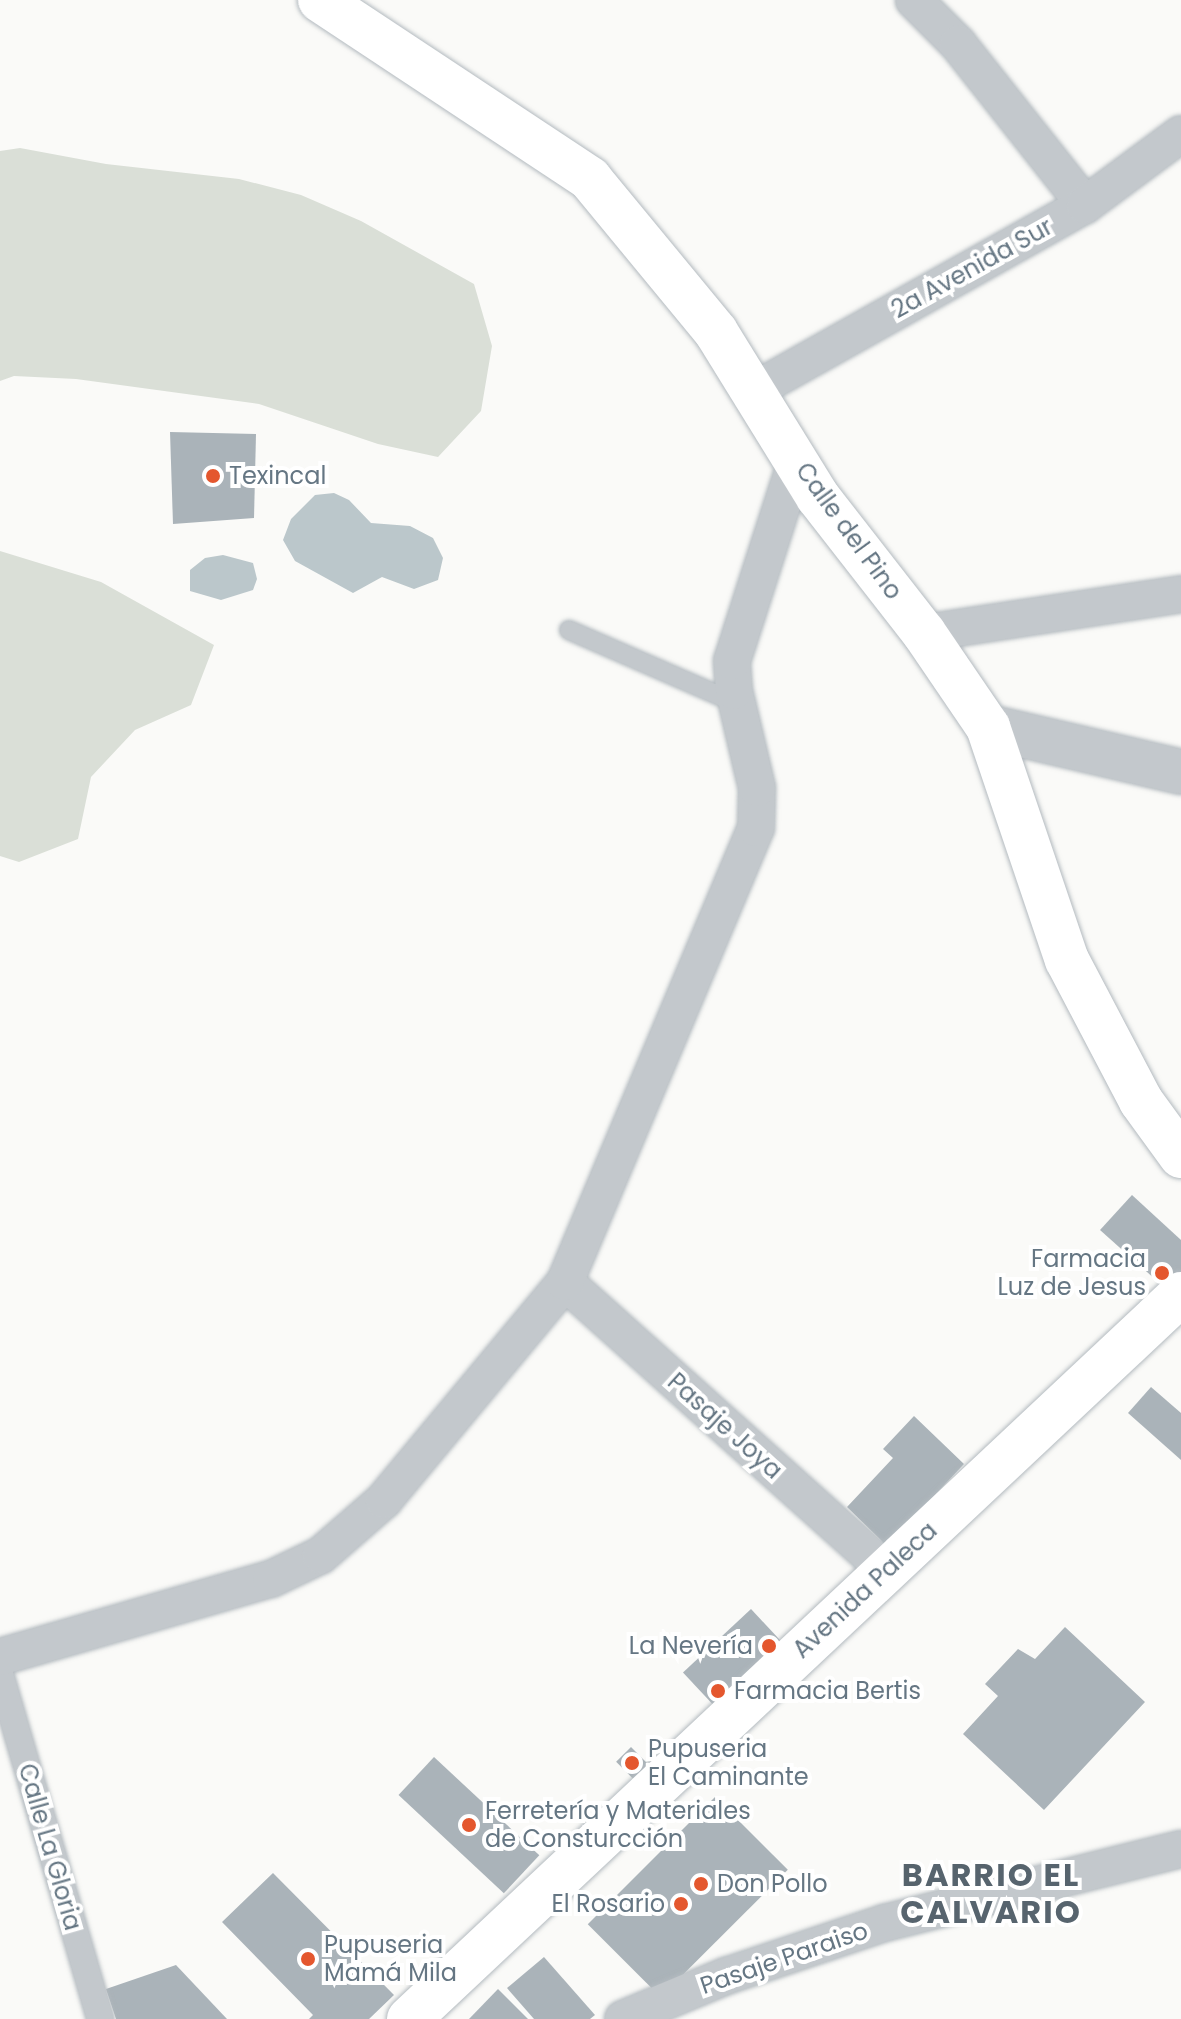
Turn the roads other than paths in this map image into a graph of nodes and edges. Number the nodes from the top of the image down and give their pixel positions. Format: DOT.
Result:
graph roads {
  1 [pos="914,0"];
  2 [pos="332,3"];
  3 [pos="1181,134"];
  4 [pos="1085,205"];
  5 [pos="755,390"];
  6 [pos="797,459"];
  7 [pos="1181,594"];
  8 [pos="569,630"];
  9 [pos="924,633"];
  10 [pos="738,704"];
  11 [pos="988,727"];
  12 [pos="1181,772"];
  13 [pos="1181,1156"];
  14 [pos="565,1282"];
  15 [pos="1181,1294"];
  16 [pos="886,1570"];
  17 [pos="0,1657"];
  18 [pos="0,1674"];
  19 [pos="1181,1849"];
  20 [pos="100,2019"];
  21 [pos="409,2019"];
  22 [pos="623,2019"];
  1 -- 4 [label="street"];
  2 -- 5 [label="main road, Calle del Pino"];
  3 -- 4 [label="street, 2a Avenida Sur"];
  4 -- 5 [label="street, 2a Avenida Sur"];
  5 -- 6 [label="main road, Calle del Pino"];
  6 -- 9 [label="main road, Calle del Pino"];
  6 -- 10 [label="street"];
  7 -- 9 [label="street"];
  8 -- 10 [label="lane"];
  9 -- 11 [label="main road, Calle del Pino"];
  10 -- 14 [label="street"];
  11 -- 12 [label="street"];
  11 -- 13 [label="main road, Calle del Pino"];
  14 -- 16 [label="street, Pasaje Joya"];
  14 -- 17 [label="street"];
  15 -- 16 [label="main road, Avenida Paleca"];
  16 -- 21 [label="main road, Avenida Paleca"];
  18 -- 20 [label="street, Calle La Gloria"];
  19 -- 22 [label="street, Pasaje Paraiso"];
}
